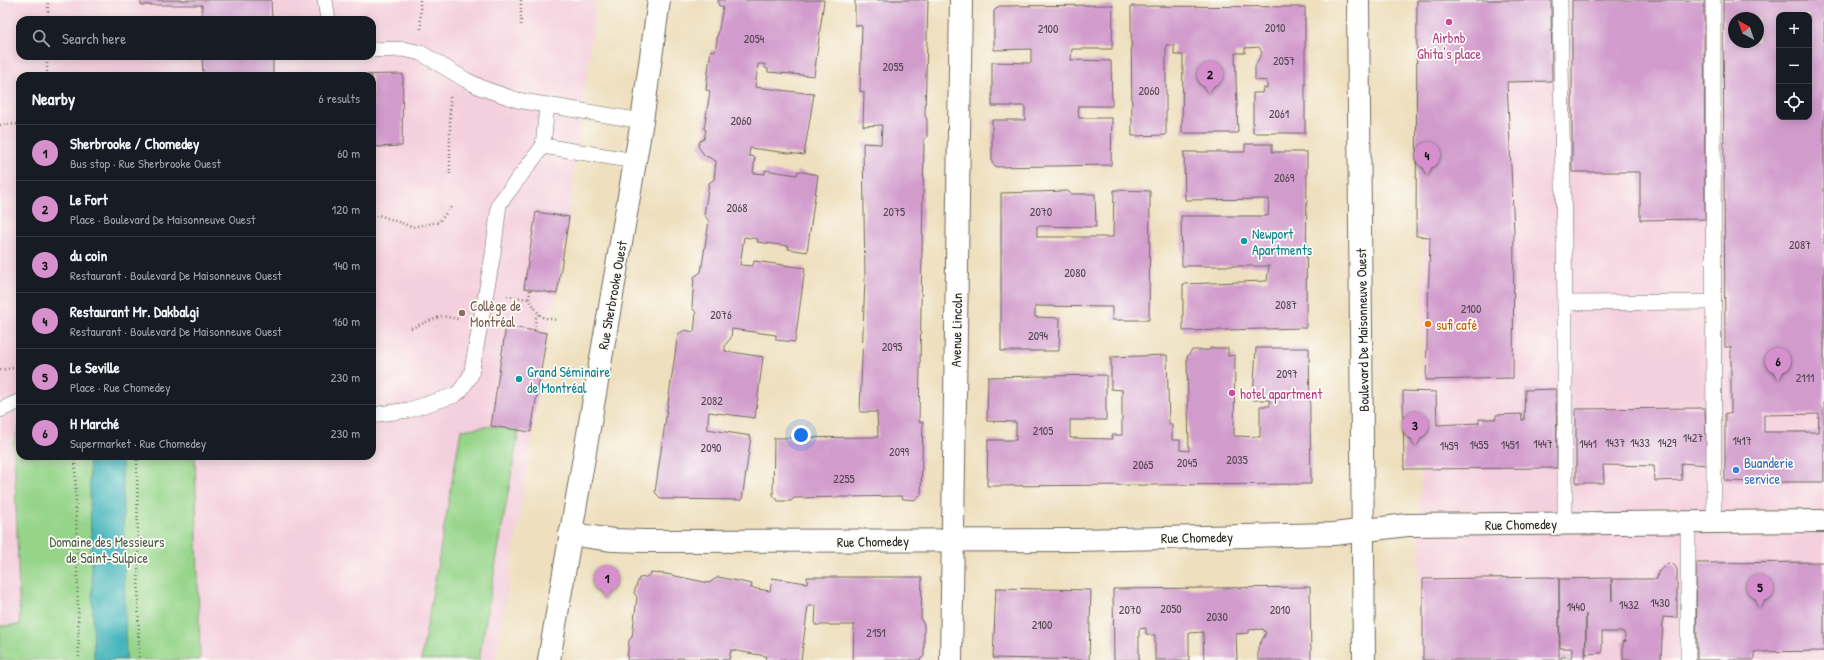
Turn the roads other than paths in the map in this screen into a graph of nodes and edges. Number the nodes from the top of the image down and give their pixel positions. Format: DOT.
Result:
graph roads {
  1 [pos="325,0"];
  2 [pos="659,0"];
  3 [pos="961,0"];
  4 [pos="1358,0"];
  5 [pos="1560,0"];
  6 [pos="1713,0"];
  7 [pos="327,16"];
  8 [pos="376,50"];
  9 [pos="546,106"];
  10 [pos="642,121"];
  11 [pos="542,146"];
  12 [pos="635,161"];
  13 [pos="1714,302"];
  14 [pos="1565,303"];
  15 [pos="16,403"];
  16 [pos="0,410"];
  17 [pos="376,414"];
  18 [pos="1824,521"];
  19 [pos="1688,522"];
  20 [pos="1714,522"];
  21 [pos="1565,524"];
  22 [pos="1363,531"];
  23 [pos="570,534"];
  24 [pos="953,540"];
  25 [pos="549,660"];
  26 [pos="951,660"];
  27 [pos="1364,660"];
  28 [pos="1688,660"];
  1 -- 7 [label="lane"];
  2 -- 10 [label="street, Rue Sherbrooke Ouest"];
  3 -- 24 [label="street, Avenue Lincoln"];
  4 -- 22 [label="street, Boulevard De Maisonneuve Ouest"];
  5 -- 14 [label="lane"];
  6 -- 13 [label="lane"];
  8 -- 9 [label="lane"];
  9 -- 10 [label="lane"];
  9 -- 11 [label="lane"];
  10 -- 12 [label="street, Rue Sherbrooke Ouest"];
  11 -- 12 [label="lane"];
  11 -- 17 [label="lane"];
  12 -- 23 [label="street, Rue Sherbrooke Ouest"];
  13 -- 14 [label="lane"];
  13 -- 20 [label="lane"];
  14 -- 21 [label="lane"];
  15 -- 16 [label="lane"];
  18 -- 20 [label="street, Rue Chomedey"];
  19 -- 20 [label="street, Rue Chomedey"];
  19 -- 21 [label="street, Rue Chomedey"];
  19 -- 28 [label="lane"];
  21 -- 22 [label="street, Rue Chomedey"];
  22 -- 24 [label="street, Rue Chomedey"];
  22 -- 27 [label="street, Boulevard De Maisonneuve Ouest"];
  23 -- 24 [label="street, Rue Chomedey"];
  23 -- 25 [label="street, Rue Sherbrooke Ouest"];
  24 -- 26 [label="street, Avenue Lincoln"];
}
